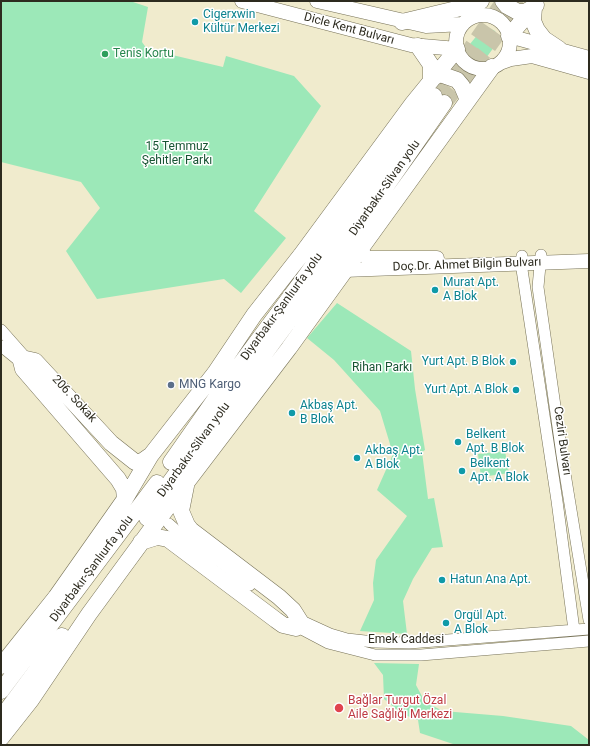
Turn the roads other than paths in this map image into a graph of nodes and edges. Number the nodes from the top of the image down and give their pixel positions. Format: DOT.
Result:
graph roads {
  1 [pos="242,1"];
  2 [pos="317,1"];
  3 [pos="481,1"];
  4 [pos="487,1"];
  5 [pos="503,1"];
  6 [pos="537,4"];
  7 [pos="469,20"];
  8 [pos="402,22"];
  9 [pos="509,36"];
  10 [pos="418,46"];
  11 [pos="457,49"];
  12 [pos="559,49"];
  13 [pos="589,58"];
  14 [pos="496,65"];
  15 [pos="589,72"];
  16 [pos="431,79"];
  17 [pos="439,99"];
  18 [pos="468,100"];
  19 [pos="360,249"];
  20 [pos="323,252"];
  21 [pos="589,252"];
  22 [pos="522,259"];
  23 [pos="540,259"];
  24 [pos="589,261"];
  25 [pos="344,270"];
  26 [pos="312,288"];
  27 [pos="1,330"];
  28 [pos="1,346"];
  29 [pos="24,360"];
  30 [pos="215,373"];
  31 [pos="245,405"];
  32 [pos="151,455"];
  33 [pos="128,472"];
  34 [pos="187,480"];
  35 [pos="125,499"];
  36 [pos="170,523"];
  37 [pos="141,542"];
  38 [pos="589,620"];
  39 [pos="298,625"];
  40 [pos="589,629"];
  41 [pos="574,630"];
  42 [pos="589,641"];
  43 [pos="17,646"];
  44 [pos="62,654"];
  45 [pos="1,666"];
  46 [pos="1,672"];
  47 [pos="1,691"];
  48 [pos="1,718"];
  49 [pos="1,724"];
  50 [pos="1,738"];
  1 -- 10 [label="main road, Dicle Kent Bulvarı"];
  2 -- 8 [label="main road, Dicle Kent Bulvarı"];
  3 -- 8 [label="highway"];
  4 -- 7 [label="highway"];
  5 -- 6 [label="highway"];
  6 -- 9 [label="highway"];
  6 -- 12 [label="highway"];
  7 -- 8 [label="main road, Dicle Kent Bulvarı"];
  7 -- 9 [label="main road"];
  7 -- 11 [label="main road"];
  9 -- 12 [label="main road"];
  9 -- 14 [label="main road"];
  10 -- 11 [label="main road, Dicle Kent Bulvarı"];
  10 -- 16 [label="highway"];
  11 -- 14 [label="main road"];
  11 -- 16 [label="highway"];
  12 -- 13 [label="main road"];
  14 -- 15 [label="main road"];
  14 -- 18 [label="highway"];
  16 -- 18 [label="highway"];
  16 -- 30 [label="highway"];
  17 -- 20 [label="highway, Diyarbakır-Şanlıurfa yolu"];
  17 -- 26 [label="highway, Diyarbakır-Silvan yolu"];
  18 -- 19 [label="highway"];
  19 -- 22 [label="main road, Doç.Dr. Ahmet Bilgin Bulvarı"];
  19 -- 25 [label="highway"];
  20 -- 30 [label="highway"];
  20 -- 47 [label="highway, Diyarbakır-Şanlıurfa yolu"];
  21 -- 23 [label="main road, Doç.Dr. Ahmet Bilgin Bulvarı"];
  22 -- 23 [label="main road, Doç.Dr. Ahmet Bilgin Bulvarı"];
  22 -- 25 [label="main road, Doç.Dr. Ahmet Bilgin Bulvarı"];
  22 -- 41 [label="street, Ceziri Bulvarı"];
  23 -- 24 [label="main road, Doç.Dr. Ahmet Bilgin Bulvarı"];
  23 -- 38 [label="street, Ceziri Bulvarı"];
  25 -- 31 [label="highway"];
  26 -- 31 [label="highway"];
  26 -- 48 [label="highway, Diyarbakır-Silvan yolu"];
  27 -- 29 [label="street, 206. Sokak"];
  28 -- 29 [label="street, 206. Sokak"];
  29 -- 32 [label="highway"];
  29 -- 33 [label="street, 206. Sokak"];
  29 -- 35 [label="highway"];
  30 -- 32 [label="highway"];
  31 -- 34 [label="highway"];
  32 -- 35 [label="highway"];
  34 -- 37 [label="highway"];
  34 -- 39 [label="highway"];
  35 -- 43 [label="highway"];
  36 -- 39 [label="street, Emek Caddesi"];
  37 -- 39 [label="highway"];
  37 -- 44 [label="highway"];
  39 -- 41 [label="street, Emek Caddesi"];
  39 -- 42 [label="street, Emek Caddesi"];
  40 -- 41 [label="street, Emek Caddesi"];
  43 -- 45 [label="highway"];
  43 -- 46 [label="highway"];
  44 -- 49 [label="highway"];
  44 -- 50 [label="highway"];
}
